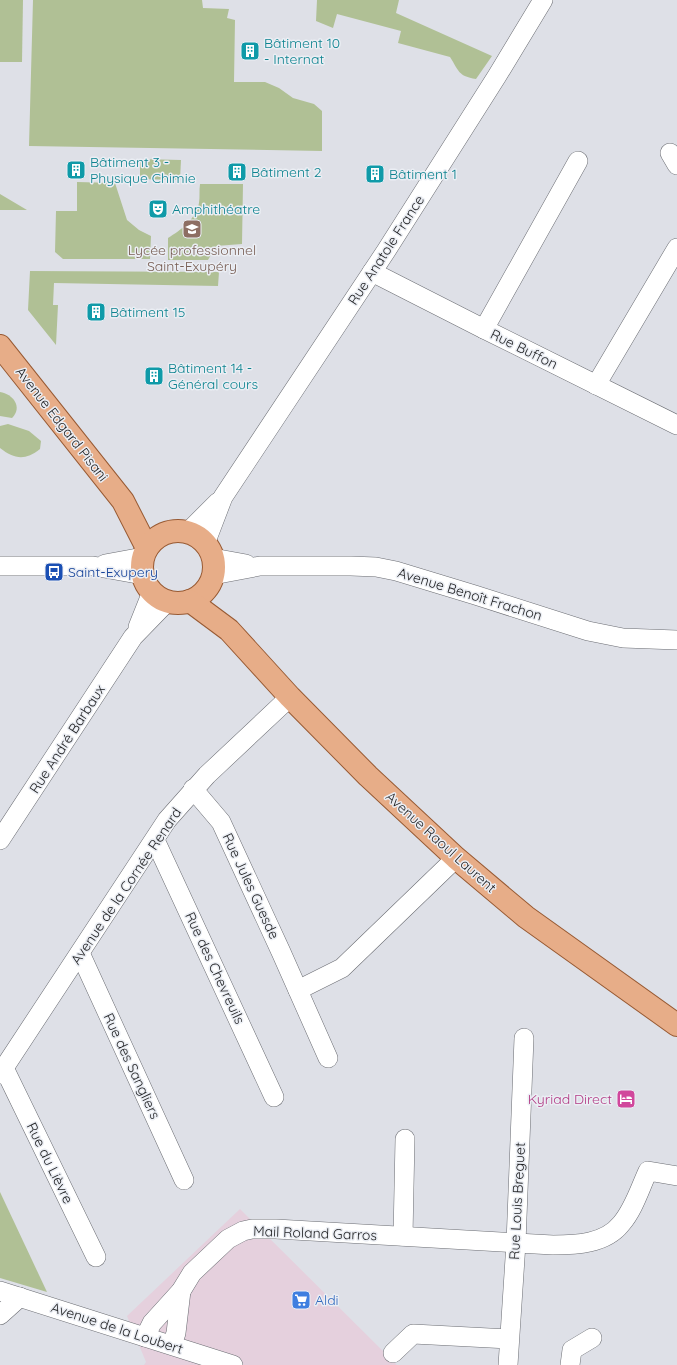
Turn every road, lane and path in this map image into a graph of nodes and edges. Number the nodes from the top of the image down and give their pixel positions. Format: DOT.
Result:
graph roads {
  1 [pos="543,0"];
  2 [pos="578,161"];
  3 [pos="677,248"];
  4 [pos="372,272"];
  5 [pos="484,329"];
  6 [pos="0,346"];
  7 [pos="596,385"];
  8 [pos="677,425"];
  9 [pos="0,566"];
  10 [pos="203,566"];
  11 [pos="153,568"];
  12 [pos="677,640"];
  13 [pos="290,697"];
  14 [pos="193,789"];
  15 [pos="0,840"];
  16 [pos="155,840"];
  17 [pos="456,858"];
  18 [pos="80,953"];
  19 [pos="298,990"];
  20 [pos="677,1025"];
  21 [pos="524,1038"];
  22 [pos="328,1058"];
  23 [pos="2,1071"];
  24 [pos="274,1097"];
  25 [pos="405,1139"];
  26 [pos="677,1176"];
  27 [pos="184,1180"];
  28 [pos="403,1236"];
  29 [pos="516,1243"];
  30 [pos="96,1257"];
  31 [pos="0,1291"];
  32 [pos="181,1291"];
  33 [pos="20,1297"];
  34 [pos="0,1315"];
  35 [pos="145,1337"];
  36 [pos="592,1338"];
  37 [pos="509,1339"];
  38 [pos="172,1345"];
  39 [pos="393,1352"];
  40 [pos="233,1365"];
  41 [pos="508,1365"];
  42 [pos="570,1365"];
  1 -- 4 [label="street, Rue Anatole France"];
  2 -- 5 [label="street"];
  3 -- 7 [label="street"];
  4 -- 5 [label="street, Rue Buffon"];
  4 -- 10 [label="street, Rue Anatole France"];
  5 -- 7 [label="street, Rue Buffon"];
  6 -- 11 [label="main road, Avenue Edgard Pisani"];
  7 -- 8 [label="street, Rue Buffon"];
  9 -- 11 [label="street"];
  10 -- 11 [label="main road"];
  10 -- 11 [label="main road"];
  10 -- 12 [label="street, Avenue Benoît Frachon"];
  10 -- 13 [label="main road, Avenue Raoul Laurent"];
  11 -- 15 [label="street, Rue André Barbaux"];
  13 -- 14 [label="street, Avenue de la Cornée Renard"];
  13 -- 17 [label="main road, Avenue Raoul Laurent"];
  14 -- 16 [label="street, Avenue de la Cornée Renard"];
  14 -- 19 [label="street, Rue Jules Guesde"];
  16 -- 18 [label="street, Avenue de la Cornée Renard"];
  16 -- 24 [label="street, Rue des Chevreuils"];
  17 -- 19 [label="street"];
  17 -- 20 [label="main road, Avenue Raoul Laurent"];
  18 -- 23 [label="street, Avenue de la Cornée Renard"];
  18 -- 27 [label="street, Rue des Sangliers"];
  19 -- 22 [label="street, Rue Jules Guesde"];
  21 -- 29 [label="street, Rue Louis Breguet"];
  23 -- 30 [label="street, Rue du Lièvre"];
  25 -- 28 [label="street"];
  26 -- 29 [label="street, Mail Roland Garros"];
  28 -- 29 [label="street, Mail Roland Garros"];
  28 -- 32 [label="street, Mail Roland Garros"];
  29 -- 37 [label="street, Rue Louis Breguet"];
  31 -- 33 [label="street, Avenue de la Loubert"];
  32 -- 35 [label="street, Mail Roland Garros"];
  32 -- 38 [label="street, Mail Roland Garros"];
  33 -- 34 [label="street"];
  33 -- 35 [label="street, Avenue de la Loubert"];
  35 -- 38 [label="street, Avenue de la Loubert"];
  36 -- 42 [label="street"];
  37 -- 39 [label="street"];
  37 -- 41 [label="street, Rue Louis Breguet"];
  38 -- 40 [label="street, Avenue de la Loubert"];
}
